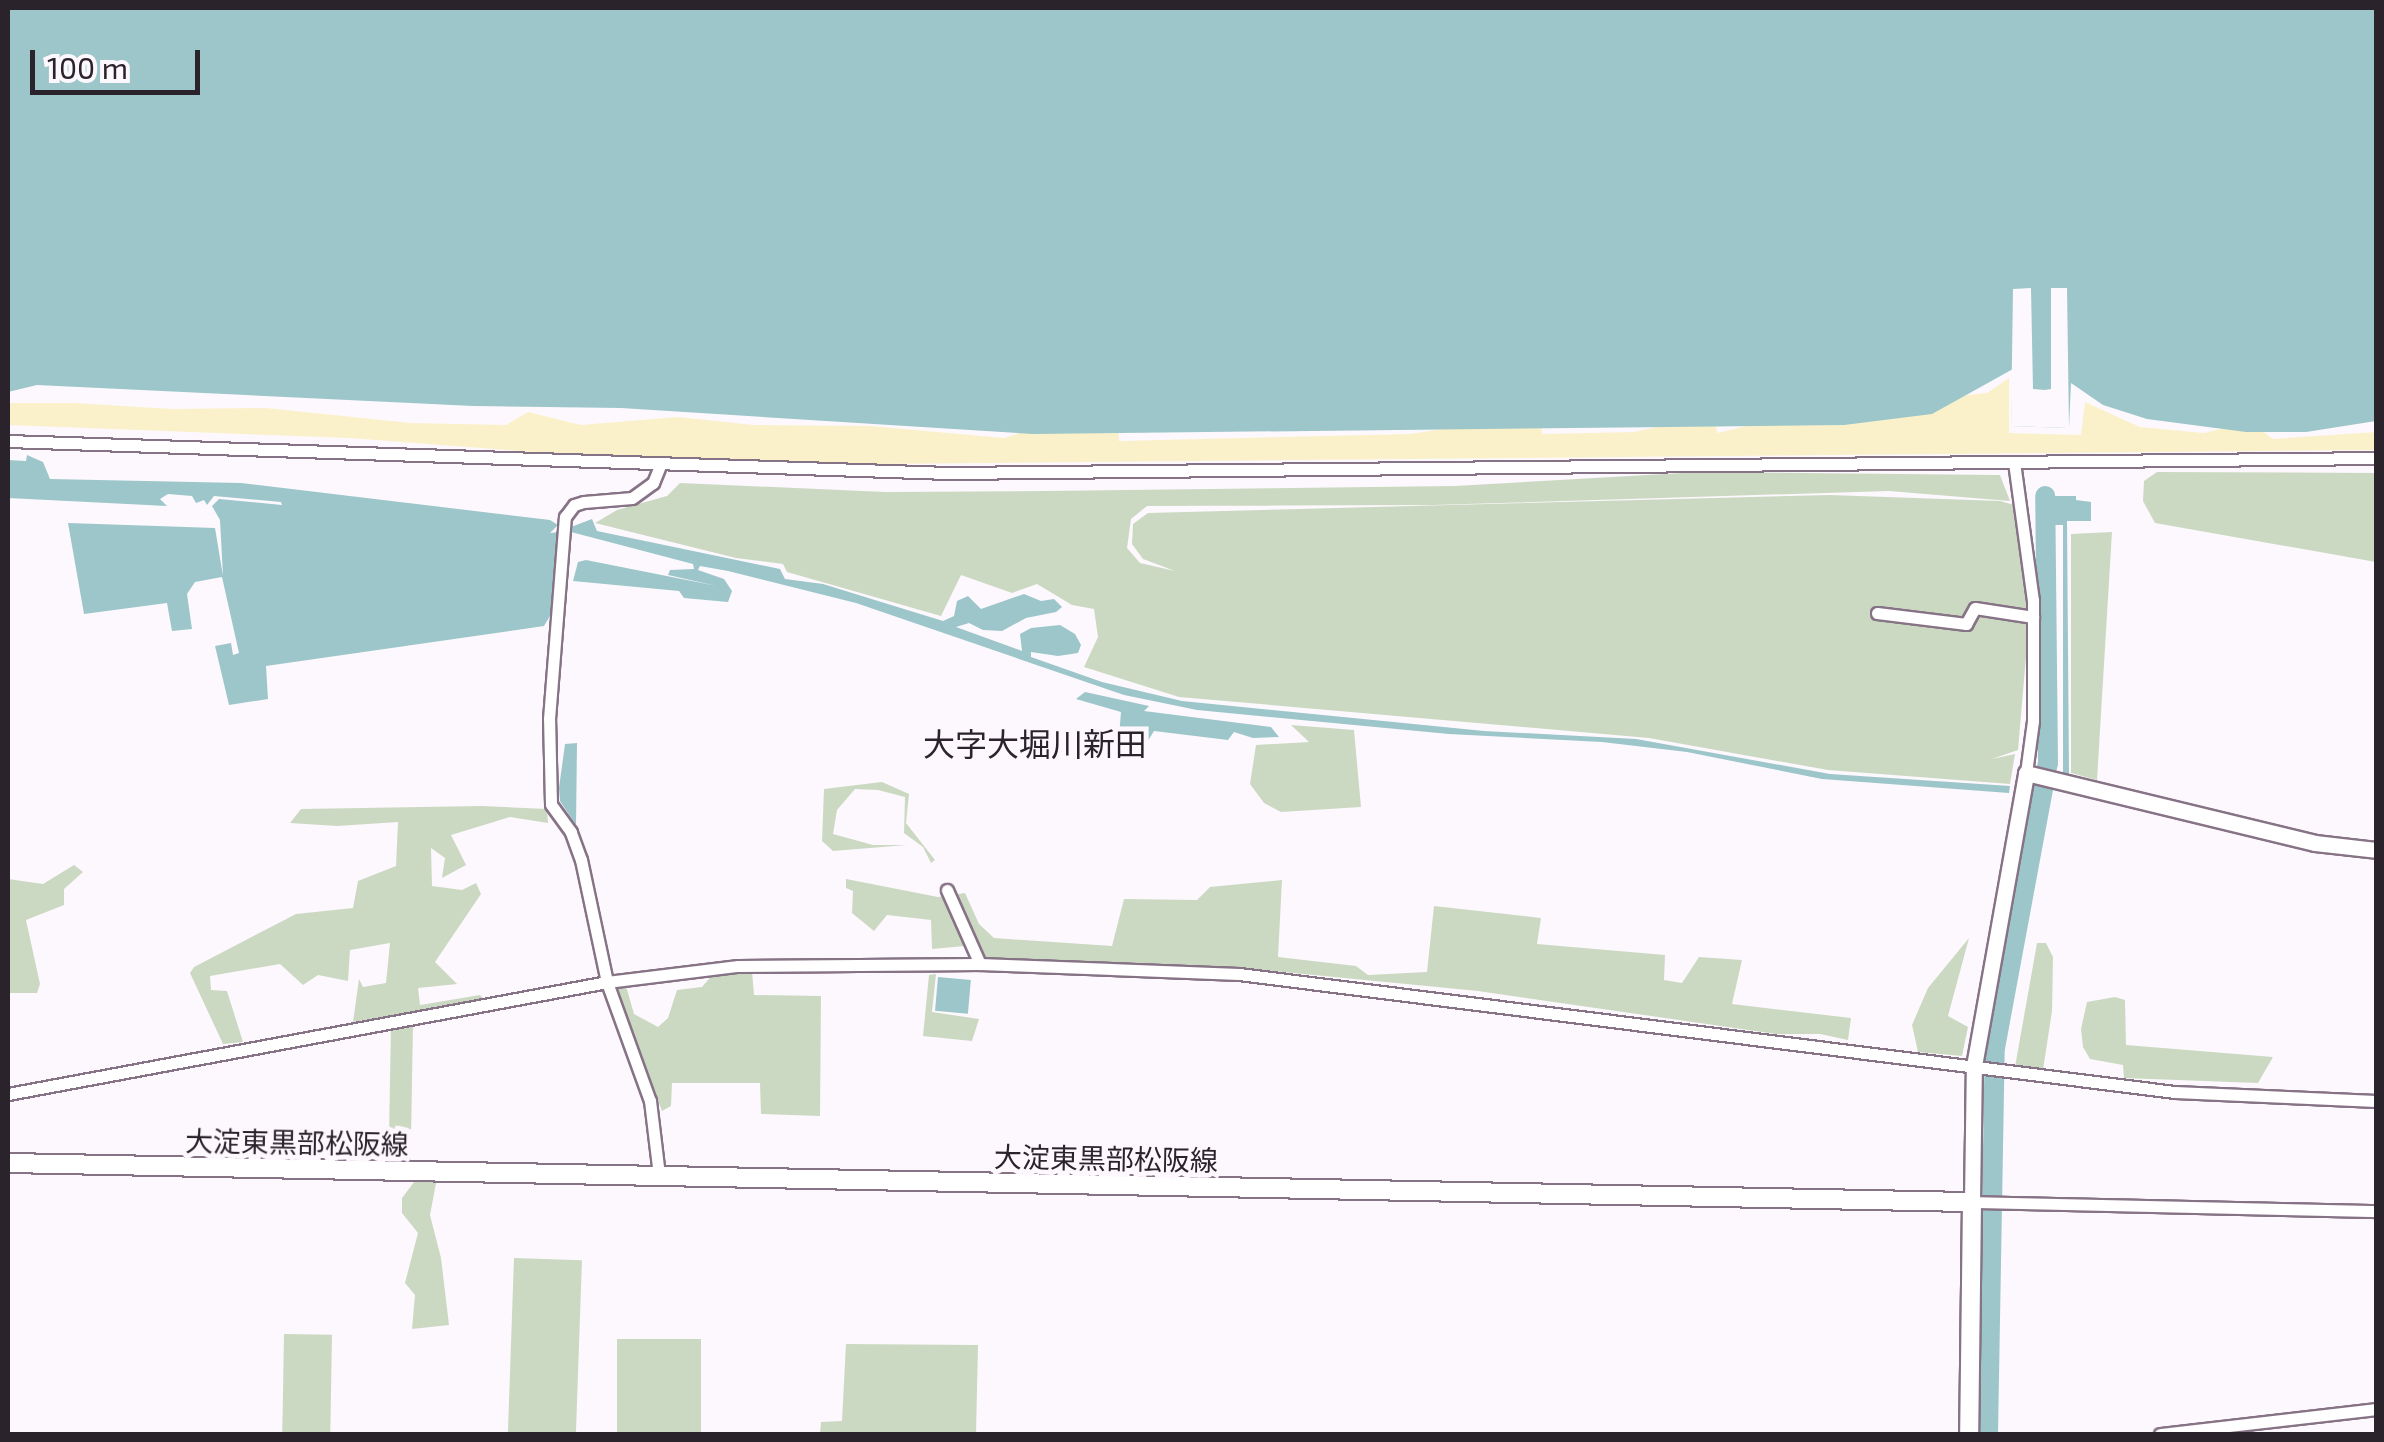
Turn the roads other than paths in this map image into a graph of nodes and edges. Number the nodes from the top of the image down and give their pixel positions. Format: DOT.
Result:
graph roads {
  1 [pos="8,441"];
  2 [pos="2376,458"];
  3 [pos="2014,462"];
  4 [pos="660,466"];
  5 [pos="1877,614"];
  6 [pos="2033,617"];
  7 [pos="2029,774"];
  8 [pos="2376,850"];
  9 [pos="947,890"];
  10 [pos="980,964"];
  11 [pos="606,982"];
  12 [pos="1979,1068"];
  13 [pos="8,1094"];
  14 [pos="2376,1101"];
  15 [pos="8,1164"];
  16 [pos="659,1176"];
  17 [pos="1976,1203"];
  18 [pos="2376,1211"];
  19 [pos="2376,1409"];
  20 [pos="1968,1434"];
  21 [pos="2160,1434"];
  1 -- 4 [label="street"];
  2 -- 3 [label="street"];
  3 -- 4 [label="street"];
  3 -- 6 [label="street"];
  4 -- 11 [label="street"];
  5 -- 6 [label="street"];
  6 -- 7 [label="street"];
  7 -- 8 [label="street"];
  7 -- 12 [label="street"];
  9 -- 10 [label="street"];
  10 -- 11 [label="street"];
  10 -- 12 [label="street"];
  11 -- 13 [label="street"];
  11 -- 16 [label="street"];
  12 -- 14 [label="street"];
  12 -- 17 [label="street"];
  15 -- 16 [label="main road, 大淀東黒部松阪線"];
  16 -- 17 [label="main road, 大淀東黒部松阪線"];
  17 -- 18 [label="street"];
  17 -- 20 [label="main road"];
  19 -- 21 [label="street"];
}
